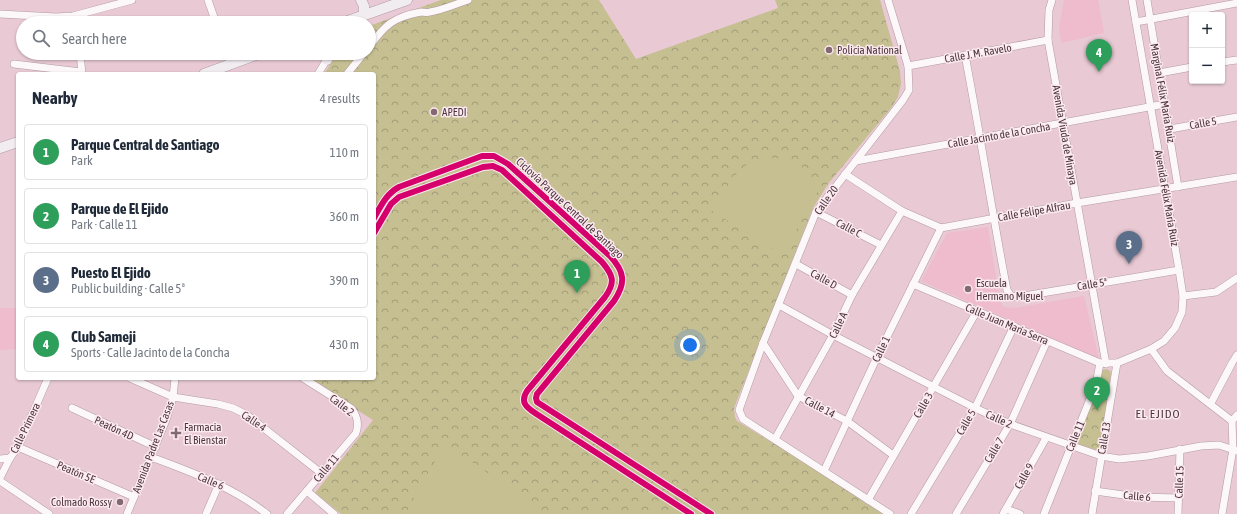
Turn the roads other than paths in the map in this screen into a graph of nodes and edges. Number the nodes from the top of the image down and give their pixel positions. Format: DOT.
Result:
graph roads {
  1 [pos="132,0"];
  2 [pos="208,0"];
  3 [pos="361,0"];
  4 [pos="468,0"];
  5 [pos="888,0"];
  6 [pos="1052,0"];
  7 [pos="1132,0"];
  8 [pos="1146,0"];
  9 [pos="404,1"];
  10 [pos="1237,3"];
  11 [pos="0,14"];
  12 [pos="81,14"];
  13 [pos="413,14"];
  14 [pos="37,16"];
  15 [pos="64,16"];
  16 [pos="214,16"];
  17 [pos="362,16"];
  18 [pos="368,16"];
  19 [pos="1150,19"];
  20 [pos="1136,22"];
  21 [pos="376,38"];
  22 [pos="1048,40"];
  23 [pos="965,55"];
  24 [pos="81,60"];
  25 [pos="230,60"];
  26 [pos="242,60"];
  27 [pos="326,60"];
  28 [pos="358,60"];
  29 [pos="1237,60"];
  30 [pos="1225,62"];
  31 [pos="14,64"];
  32 [pos="231,64"];
  33 [pos="908,66"];
  34 [pos="1189,68"];
  35 [pos="74,72"];
  36 [pos="82,72"];
  37 [pos="209,72"];
  38 [pos="319,72"];
  39 [pos="349,72"];
  40 [pos="1159,73"];
  41 [pos="1165,104"];
  42 [pos="1150,107"];
  43 [pos="1237,117"];
  44 [pos="1063,123"];
  45 [pos="1170,129"];
  46 [pos="981,138"];
  47 [pos="16,143"];
  48 [pos="0,148"];
  49 [pos="856,161"];
  50 [pos="845,174"];
  51 [pos="1237,177"];
  52 [pos="1178,187"];
  53 [pos="1165,189"];
  54 [pos="1077,203"];
  55 [pos="902,211"];
  56 [pos="816,212"];
  57 [pos="993,218"];
  58 [pos="942,228"];
  59 [pos="881,245"];
  60 [pos="796,264"];
  61 [pos="1179,270"];
  62 [pos="1237,278"];
  63 [pos="913,284"];
  64 [pos="1091,284"];
  65 [pos="852,295"];
  66 [pos="1182,296"];
  67 [pos="779,305"];
  68 [pos="977,311"];
  69 [pos="1014,326"];
  70 [pos="833,335"];
  71 [pos="1047,341"];
  72 [pos="763,343"];
  73 [pos="1151,349"];
  74 [pos="1237,355"];
  75 [pos="877,357"];
  76 [pos="1103,363"];
  77 [pos="1118,363"];
  78 [pos="47,380"];
  79 [pos="135,380"];
  80 [pos="175,380"];
  81 [pos="306,380"];
  82 [pos="934,386"];
  83 [pos="798,396"];
  84 [pos="173,397"];
  85 [pos="1211,404"];
  86 [pos="72,408"];
  87 [pos="975,408"];
  88 [pos="1234,418"];
  89 [pos="358,420"];
  90 [pos="847,421"];
  91 [pos="1010,424"];
  92 [pos="1046,438"];
  93 [pos="775,439"];
  94 [pos="156,446"];
  95 [pos="1071,446"];
  96 [pos="18,447"];
  97 [pos="1180,449"];
  98 [pos="1235,450"];
  99 [pos="893,455"];
  100 [pos="1101,456"];
  101 [pos="151,457"];
  102 [pos="10,458"];
  103 [pos="0,459"];
  104 [pos="824,471"];
  105 [pos="321,473"];
  106 [pos="0,478"];
  107 [pos="0,481"];
  108 [pos="219,484"];
  109 [pos="1095,490"];
  110 [pos="307,491"];
  111 [pos="134,497"];
  112 [pos="1179,498"];
  113 [pos="868,500"];
  114 [pos="1004,512"];
  115 [pos="1222,513"];
  116 [pos="49,514"];
  117 [pos="127,514"];
  118 [pos="206,514"];
  119 [pos="267,514"];
  120 [pos="287,514"];
  121 [pos="334,514"];
  122 [pos="890,514"];
  123 [pos="911,514"];
  124 [pos="956,514"];
  125 [pos="1020,514"];
  126 [pos="1044,514"];
  127 [pos="1092,514"];
  128 [pos="1178,514"];
  129 [pos="1230,514"];
  1 -- 12 [label="street"];
  2 -- 16 [label="street"];
  3 -- 17 [label="main road"];
  4 -- 13 [label="street"];
  5 -- 33 [label="street, Calle 20"];
  6 -- 22 [label="street, Avenida Viuda de Minaya"];
  7 -- 20 [label="street, Avenida Félix María Ruiz"];
  8 -- 19 [label="street, Marginal Félix María Ruiz"];
  9 -- 13 [label="street"];
  9 -- 18 [label="main road"];
  10 -- 19 [label="street"];
  11 -- 14 [label="street"];
  12 -- 15 [label="street"];
  13 -- 21 [label="street"];
  19 -- 20 [label="street"];
  19 -- 40 [label="street, Marginal Félix María Ruiz"];
  20 -- 42 [label="street, Avenida Félix María Ruiz"];
  22 -- 23 [label="street, Calle J. M. Ravelo"];
  22 -- 44 [label="street, Avenida Viuda de Minaya"];
  23 -- 33 [label="street, Calle J. M. Ravelo"];
  23 -- 46 [label="street"];
  24 -- 36 [label="street"];
  25 -- 32 [label="street"];
  26 -- 32 [label="main road"];
  27 -- 38 [label="street"];
  28 -- 39 [label="street"];
  29 -- 30 [label="street"];
  31 -- 35 [label="street"];
  32 -- 37 [label="main road"];
  33 -- 49 [label="street, Calle 20"];
  34 -- 40 [label="street"];
  40 -- 41 [label="street, Marginal Félix María Ruiz"];
  41 -- 42 [label="street, Calle Jacinto de la Concha"];
  41 -- 45 [label="street, Marginal Félix María Ruiz"];
  42 -- 44 [label="street, Calle Jacinto de la Concha"];
  42 -- 53 [label="street, Avenida Félix María Ruiz"];
  43 -- 45 [label="street, Calle 5"];
  44 -- 46 [label="street, Calle Jacinto de la Concha"];
  44 -- 54 [label="street, Avenida Viuda de Minaya"];
  45 -- 52 [label="street, Marginal Félix María Ruiz"];
  46 -- 49 [label="street, Calle Jacinto de la Concha"];
  46 -- 57 [label="street"];
  47 -- 48 [label="main road"];
  49 -- 50 [label="street, Calle 20"];
  50 -- 55 [label="street"];
  50 -- 56 [label="street, Calle 20"];
  51 -- 52 [label="street, Calle Felipe Alfrau"];
  52 -- 53 [label="street, Calle Felipe Alfrau"];
  53 -- 54 [label="street, Calle Felipe Alfrau"];
  53 -- 61 [label="street, Avenida Félix María Ruiz"];
  54 -- 57 [label="street, Calle Felipe Alfrau"];
  54 -- 64 [label="street, Avenida Viuda de Minaya"];
  55 -- 58 [label="street"];
  55 -- 59 [label="street, Calle A"];
  56 -- 59 [label="street, Calle C"];
  56 -- 60 [label="street, Calle 20"];
  57 -- 58 [label="street, Calle Felipe Alfrau"];
  57 -- 64 [label="street, Calle 5ª"];
  58 -- 63 [label="street, Calle 1"];
  59 -- 65 [label="street, Calle A"];
  60 -- 65 [label="street, Calle D"];
  60 -- 67 [label="street, Calle 20"];
  61 -- 64 [label="street, Calle 5ª"];
  61 -- 66 [label="street, Avenida Félix María Ruiz"];
  62 -- 66 [label="street"];
  63 -- 68 [label="street, Calle Juan María Serra"];
  63 -- 75 [label="street, Calle 1"];
  64 -- 76 [label="street, Avenida Viuda de Minaya"];
  65 -- 70 [label="street, Calle A"];
  66 -- 73 [label="street, Avenida Félix María Ruiz"];
  67 -- 70 [label="street, Calle 2"];
  67 -- 72 [label="street, Calle 20"];
  68 -- 69 [label="street, Calle Juan María Serra"];
  68 -- 82 [label="street, Calle 3"];
  69 -- 71 [label="street, Calle Juan María Serra"];
  69 -- 87 [label="street, Calle 5"];
  70 -- 75 [label="street, Calle 2"];
  70 -- 83 [label="street, Calle A"];
  71 -- 76 [label="street, Calle Juan María Serra"];
  71 -- 91 [label="street, Calle 7"];
  72 -- 83 [label="street, Calle 14"];
  72 -- 93 [label="street, Calle 20"];
  73 -- 77 [label="street, Avenida Félix María Ruiz"];
  73 -- 85 [label="street"];
  74 -- 85 [label="street"];
  75 -- 82 [label="street, Calle 2"];
  75 -- 90 [label="street, Calle 1"];
  76 -- 77 [label="street, Avenida Félix María Ruiz"];
  76 -- 95 [label="street, Calle 11"];
  77 -- 100 [label="street, Calle 13"];
  78 -- 96 [label="street, Calle Primera"];
  79 -- 84 [label="street, Calle 4"];
  80 -- 84 [label="street, Avenida Padre Las Casas"];
  81 -- 89 [label="street, Calle 2"];
  82 -- 87 [label="street, Calle 2"];
  82 -- 99 [label="street, Calle 3"];
  83 -- 90 [label="street, Calle 14"];
  83 -- 93 [label="street, Calle A"];
  84 -- 94 [label="street, Avenida Padre Las Casas"];
  84 -- 105 [label="street, Calle 4"];
  85 -- 88 [label="street"];
  86 -- 94 [label="street, Peatón 4D"];
  87 -- 91 [label="street, Calle 2"];
  87 -- 123 [label="street, Calle 5"];
  88 -- 98 [label="street"];
  89 -- 105 [label="street, Calle 11"];
  90 -- 99 [label="street, Calle 14"];
  90 -- 104 [label="street, Calle 1"];
  91 -- 92 [label="street, Calle 2"];
  91 -- 124 [label="street, Calle 7"];
  92 -- 95 [label="street, Calle 2"];
  92 -- 114 [label="street, Calle 9"];
  93 -- 104 [label="street"];
  94 -- 101 [label="street, Avenida Padre Las Casas"];
  95 -- 100 [label="street, Calle 2"];
  95 -- 126 [label="street, Calle 11"];
  96 -- 102 [label="street, Calle Primera"];
  96 -- 111 [label="street, Peatón 5E"];
  97 -- 98 [label="street, Calle 2"];
  97 -- 100 [label="street, Calle 2"];
  97 -- 112 [label="street, Calle 15"];
  98 -- 115 [label="street"];
  99 -- 113 [label="street, Calle 3"];
  100 -- 109 [label="street, Calle 13"];
  101 -- 108 [label="street, Calle 6"];
  101 -- 111 [label="street, Avenida Padre Las Casas"];
  102 -- 103 [label="street"];
  102 -- 106 [label="street, Calle Primera"];
  104 -- 113 [label="street"];
  105 -- 110 [label="street, Calle 11"];
  107 -- 116 [label="street"];
  108 -- 118 [label="street"];
  108 -- 119 [label="street, Calle 6"];
  109 -- 112 [label="street, Calle 6"];
  109 -- 127 [label="street, Calle 13"];
  110 -- 120 [label="street, Calle 11"];
  110 -- 121 [label="street"];
  111 -- 117 [label="street, Avenida Padre Las Casas"];
  112 -- 128 [label="street, Calle 15"];
  113 -- 122 [label="street"];
  114 -- 125 [label="street"];
  115 -- 129 [label="street"];
}
